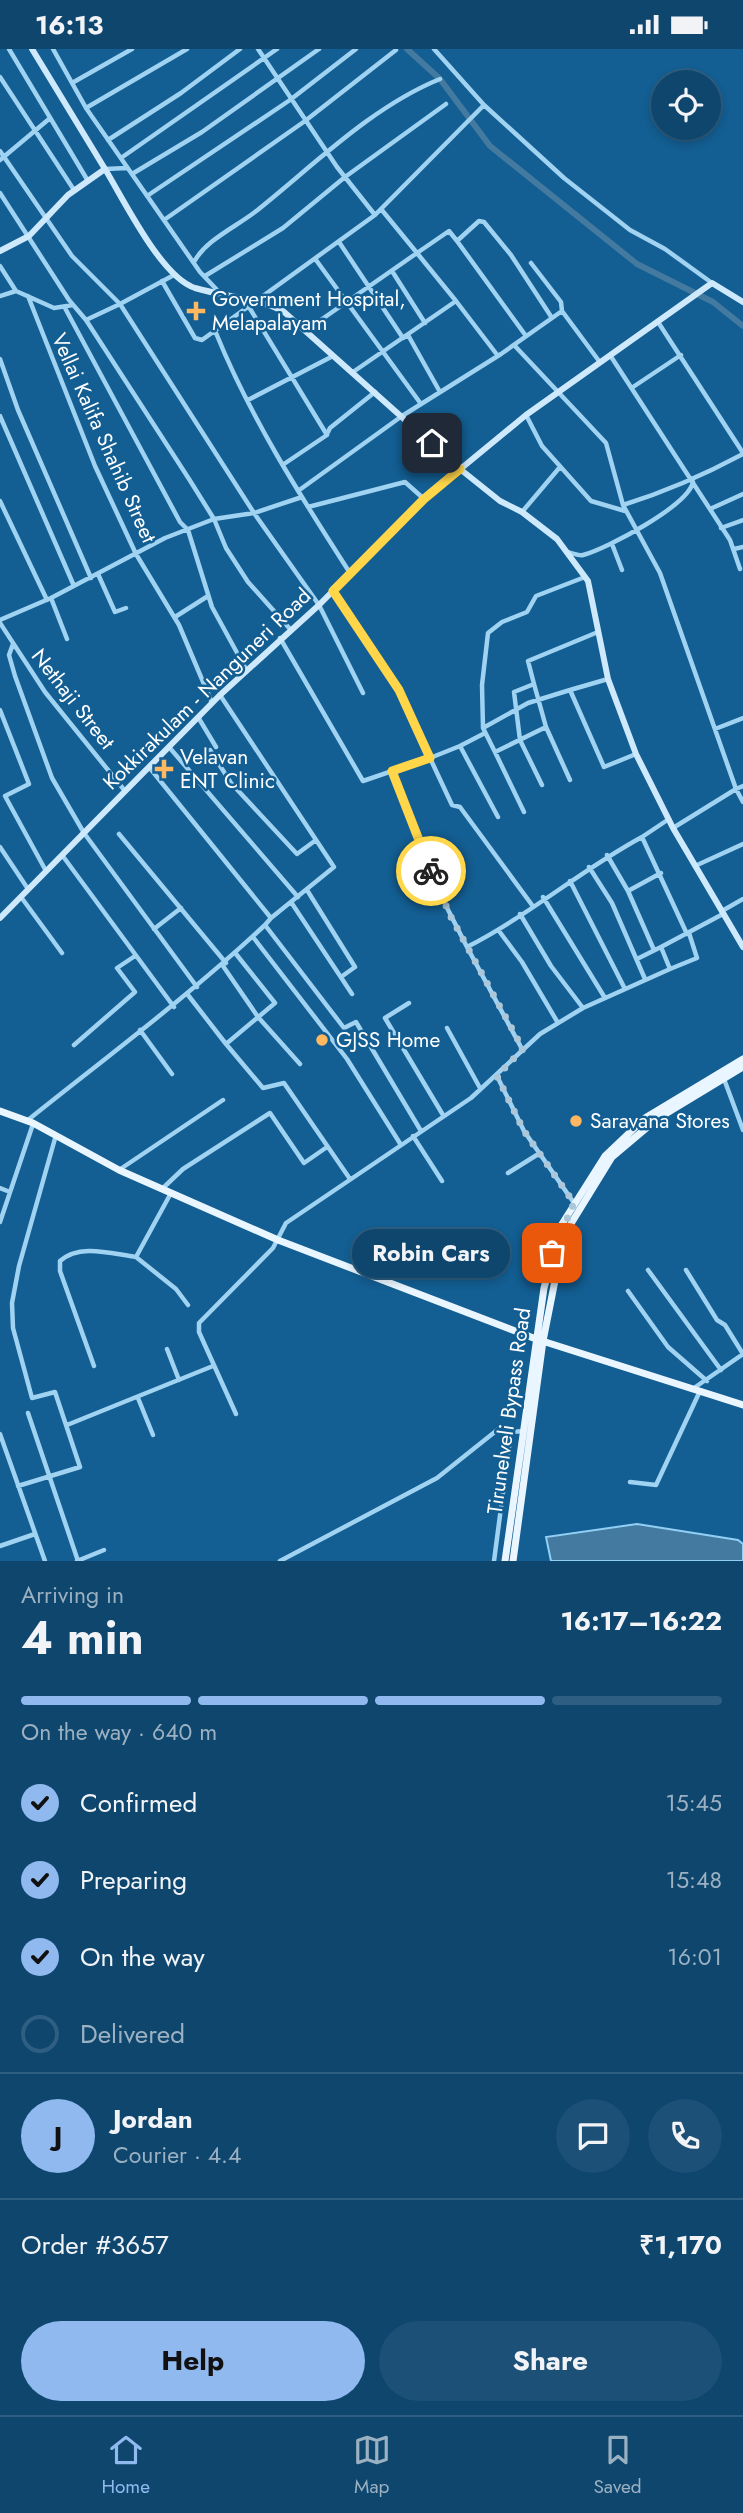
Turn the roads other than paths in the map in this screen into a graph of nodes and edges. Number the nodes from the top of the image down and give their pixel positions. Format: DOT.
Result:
graph roads {
  1 [pos="9,49"];
  2 [pos="32,49"];
  3 [pos="53,49"];
  4 [pos="132,49"];
  5 [pos="187,49"];
  6 [pos="240,49"];
  7 [pos="258,49"];
  8 [pos="276,49"];
  9 [pos="319,49"];
  10 [pos="356,49"];
  11 [pos="435,49"];
  12 [pos="396,50"];
  13 [pos="264,58"];
  14 [pos="0,77"];
  15 [pos="440,79"];
  16 [pos="278,81"];
  17 [pos="72,83"];
  18 [pos="290,100"];
  19 [pos="446,104"];
  20 [pos="484,105"];
  21 [pos="86,108"];
  22 [pos="49,119"];
  23 [pos="305,121"];
  24 [pos="36,130"];
  25 [pos="108,140"];
  26 [pos="0,151"];
  27 [pos="327,153"];
  28 [pos="121,157"];
  29 [pos="2,158"];
  30 [pos="128,168"];
  31 [pos="105,169"];
  32 [pos="132,174"];
  33 [pos="345,177"];
  34 [pos="88,181"];
  35 [pos="74,190"];
  36 [pos="0,193"];
  37 [pos="148,196"];
  38 [pos="381,209"];
  39 [pos="374,215"];
  40 [pos="47,219"];
  41 [pos="164,221"];
  42 [pos="29,236"];
  43 [pos="457,241"];
  44 [pos="339,242"];
  45 [pos="0,251"];
  46 [pos="417,253"];
  47 [pos="316,260"];
  48 [pos="194,262"];
  49 [pos="531,263"];
  50 [pos="0,266"];
  51 [pos="392,271"];
  52 [pos="174,275"];
  53 [pos="205,276"];
  54 [pos="162,281"];
  55 [pos="712,283"];
  56 [pos="371,286"];
  57 [pos="16,291"];
  58 [pos="219,292"];
  59 [pos="0,296"];
  60 [pos="28,296"];
  61 [pos="258,300"];
  62 [pos="456,301"];
  63 [pos="346,302"];
  64 [pos="743,302"];
  65 [pos="120,304"];
  66 [pos="73,305"];
  67 [pos="249,307"];
  68 [pos="65,308"];
  69 [pos="562,311"];
  70 [pos="552,318"];
  71 [pos="86,320"];
  72 [pos="658,322"];
  73 [pos="425,323"];
  74 [pos="305,331"];
  75 [pos="216,333"];
  76 [pos="408,335"];
  77 [pos="526,336"];
  78 [pos="514,345"];
  79 [pos="384,351"];
  80 [pos="610,355"];
  81 [pos="681,355"];
  82 [pos="333,356"];
  83 [pos="498,356"];
  84 [pos="0,359"];
  85 [pos="599,361"];
  86 [pos="353,372"];
  87 [pos="293,379"];
  88 [pos="633,387"];
  89 [pos="376,391"];
  90 [pos="440,392"];
  91 [pos="557,393"];
  92 [pos="248,400"];
  93 [pos="421,404"];
  94 [pos="526,415"];
  95 [pos="0,416"];
  96 [pos="402,416"];
  97 [pos="327,435"];
  98 [pos="743,454"];
  99 [pos="284,464"];
  100 [pos="560,467"];
  101 [pos="460,469"];
  102 [pos="693,481"];
  103 [pos="298,491"];
  104 [pos="743,494"];
  105 [pos="302,497"];
  106 [pos="424,499"];
  107 [pos="0,501"];
  108 [pos="308,507"];
  109 [pos="624,508"];
  110 [pos="709,509"];
  111 [pos="522,512"];
  112 [pos="254,513"];
  113 [pos="214,519"];
  114 [pos="743,520"];
  115 [pos="721,528"];
  116 [pos="188,530"];
  117 [pos="635,530"];
  118 [pos="612,544"];
  119 [pos="743,547"];
  120 [pos="734,549"];
  121 [pos="567,552"];
  122 [pos="136,554"];
  123 [pos="740,569"];
  124 [pos="622,570"];
  125 [pos="350,573"];
  126 [pos="98,574"];
  127 [pos="585,577"];
  128 [pos="90,578"];
  129 [pos="74,586"];
  130 [pos="333,591"];
  131 [pos="208,596"];
  132 [pos="49,599"];
  133 [pos="319,605"];
  134 [pos="126,608"];
  135 [pos="175,617"];
  136 [pos="0,622"];
  137 [pos="290,629"];
  138 [pos="598,632"];
  139 [pos="280,638"];
  140 [pos="67,639"];
  141 [pos="13,644"];
  142 [pos="247,671"];
  143 [pos="608,678"];
  144 [pos="534,684"];
  145 [pos="570,690"];
  146 [pos="363,693"];
  147 [pos="220,695"];
  148 [pos="540,699"];
  149 [pos="212,703"];
  150 [pos="0,710"];
  151 [pos="516,711"];
  152 [pos="198,717"];
  153 [pos="743,718"];
  154 [pos="547,727"];
  155 [pos="715,729"];
  156 [pos="484,731"];
  157 [pos="520,740"];
  158 [pos="460,746"];
  159 [pos="169,747"];
  160 [pos="216,747"];
  161 [pos="210,750"];
  162 [pos="495,752"];
  163 [pos="636,754"];
  164 [pos="430,758"];
  165 [pos="149,767"];
  166 [pos="392,771"];
  167 [pos="570,780"];
  168 [pos="542,785"];
  169 [pos="743,786"];
  170 [pos="736,789"];
  171 [pos="125,791"];
  172 [pos="743,802"];
  173 [pos="524,812"];
  174 [pos="498,817"];
  175 [pos="669,820"];
  176 [pos="673,828"];
  177 [pos="84,833"];
  178 [pos="119,834"];
  179 [pos="642,837"];
  180 [pos="316,840"];
  181 [pos="743,844"];
  182 [pos="0,848"];
  183 [pos="62,855"];
  184 [pos="607,855"];
  185 [pos="695,866"];
  186 [pos="589,867"];
  187 [pos="46,871"];
  188 [pos="661,873"];
  189 [pos="570,881"];
  190 [pos="28,889"];
  191 [pos="307,890"];
  192 [pos="628,891"];
  193 [pos="21,897"];
  194 [pos="298,897"];
  195 [pos="543,897"];
  196 [pos="743,899"];
  197 [pos="291,902"];
  198 [pos="532,905"];
  199 [pos="181,908"];
  200 [pos="723,912"];
  201 [pos="520,914"];
  202 [pos="0,918"];
  203 [pos="271,918"];
  204 [pos="265,925"];
  205 [pos="154,929"];
  206 [pos="499,930"];
  207 [pos="688,933"];
  208 [pos="253,937"];
  209 [pos="467,947"];
  210 [pos="661,947"];
  211 [pos="743,947"];
  212 [pos="654,950"];
  213 [pos="62,953"];
  214 [pos="236,954"];
  215 [pos="135,956"];
  216 [pos="637,959"];
  217 [pos="224,964"];
  218 [pos="670,969"];
  219 [pos="341,977"];
  220 [pos="645,979"];
  221 [pos="197,987"];
  222 [pos="625,989"];
  223 [pos="352,993"];
  224 [pos="188,995"];
  225 [pos="605,998"];
  226 [pos="409,1003"];
  227 [pos="174,1007"];
  228 [pos="583,1008"];
  229 [pos="258,1017"];
  230 [pos="558,1023"];
  231 [pos="447,1028"];
  232 [pos="140,1030"];
  233 [pos="226,1044"];
  234 [pos="74,1045"];
  235 [pos="523,1049"];
  236 [pos="743,1059"];
  237 [pos="300,1064"];
  238 [pos="743,1067"];
  239 [pos="172,1074"];
  240 [pos="497,1076"];
  241 [pos="724,1078"];
  242 [pos="480,1088"];
  243 [pos="223,1100"];
  244 [pos="0,1111"];
  245 [pos="443,1115"];
  246 [pos="30,1122"];
  247 [pos="743,1130"];
  248 [pos="421,1131"];
  249 [pos="57,1135"];
  250 [pos="413,1136"];
  251 [pos="401,1145"];
  252 [pos="327,1147"];
  253 [pos="540,1153"];
  254 [pos="119,1170"];
  255 [pos="508,1173"];
  256 [pos="350,1179"];
  257 [pos="442,1181"];
  258 [pos="0,1188"];
  259 [pos="163,1188"];
  260 [pos="10,1192"];
  261 [pos="172,1192"];
  262 [pos="574,1203"];
  263 [pos="0,1222"];
  264 [pos="278,1240"];
  265 [pos="136,1257"];
  266 [pos="648,1270"];
  267 [pos="685,1270"];
  268 [pos="628,1291"];
  269 [pos="188,1305"];
  270 [pos="540,1340"];
  271 [pos="167,1349"];
  272 [pos="743,1354"];
  273 [pos="94,1366"];
  274 [pos="213,1366"];
  275 [pos="721,1370"];
  276 [pos="179,1380"];
  277 [pos="707,1381"];
  278 [pos="697,1389"];
  279 [pos="138,1398"];
  280 [pos="743,1405"];
  281 [pos="28,1413"];
  282 [pos="236,1414"];
  283 [pos="67,1425"];
  284 [pos="524,1431"];
  285 [pos="511,1432"];
  286 [pos="0,1434"];
  287 [pos="153,1435"];
  288 [pos="49,1476"];
  289 [pos="630,1482"];
  290 [pos="18,1486"];
  291 [pos="35,1534"];
  292 [pos="0,1546"];
  293 [pos="104,1550"];
  294 [pos="45,1561"];
  295 [pos="78,1561"];
  296 [pos="280,1561"];
  297 [pos="494,1561"];
  298 [pos="505,1561"];
  299 [pos="513,1561"];
  1 -- 22 [label="street"];
  2 -- 31 [label="main road"];
  3 -- 17 [label="street"];
  4 -- 17 [label="street"];
  5 -- 21 [label="street"];
  6 -- 25 [label="street"];
  7 -- 13 [label="street"];
  8 -- 13 [label="street"];
  9 -- 16 [label="street"];
  10 -- 18 [label="street"];
  11 -- 20 [label="street"];
  12 -- 23 [label="street"];
  13 -- 16 [label="street"];
  13 -- 28 [label="street"];
  14 -- 24 [label="street"];
  15 -- 27 [label="street"];
  16 -- 18 [label="street"];
  16 -- 32 [label="street"];
  17 -- 21 [label="street"];
  18 -- 23 [label="street"];
  18 -- 37 [label="street"];
  19 -- 33 [label="street"];
  20 -- 38 [label="street"];
  20 -- 55 [label="street"];
  21 -- 25 [label="street"];
  22 -- 24 [label="street"];
  22 -- 34 [label="street"];
  23 -- 27 [label="street"];
  23 -- 41 [label="street"];
  24 -- 29 [label="street"];
  24 -- 35 [label="street"];
  25 -- 28 [label="street"];
  26 -- 29 [label="street"];
  27 -- 33 [label="street"];
  27 -- 48 [label="street"];
  28 -- 30 [label="street"];
  29 -- 40 [label="street"];
  30 -- 31 [label="street"];
  30 -- 32 [label="street"];
  31 -- 34 [label="main road"];
  31 -- 52 [label="main road"];
  32 -- 37 [label="street"];
  33 -- 39 [label="street"];
  33 -- 53 [label="street"];
  34 -- 35 [label="main road"];
  35 -- 40 [label="main road"];
  36 -- 42 [label="street"];
  37 -- 41 [label="street"];
  38 -- 39 [label="street"];
  38 -- 46 [label="street"];
  39 -- 44 [label="street"];
  40 -- 42 [label="main road"];
  40 -- 65 [label="street"];
  41 -- 48 [label="street"];
  42 -- 45 [label="main road"];
  42 -- 66 [label="street"];
  43 -- 46 [label="street"];
  43 -- 70 [label="street"];
  43 -- 77 [label="street"];
  44 -- 47 [label="street"];
  44 -- 56 [label="street"];
  46 -- 51 [label="street"];
  46 -- 62 [label="street"];
  47 -- 61 [label="street"];
  47 -- 63 [label="street"];
  48 -- 53 [label="street"];
  49 -- 69 [label="street"];
  50 -- 57 [label="street"];
  51 -- 56 [label="street"];
  51 -- 73 [label="street"];
  52 -- 54 [label="street"];
  52 -- 58 [label="main road"];
  53 -- 58 [label="street"];
  54 -- 65 [label="street"];
  54 -- 75 [label="street"];
  55 -- 64 [label="main road"];
  55 -- 72 [label="main road, Kokkirakulam - Nanguneri Road"];
  56 -- 63 [label="street"];
  56 -- 76 [label="street"];
  57 -- 59 [label="street"];
  57 -- 60 [label="street"];
  58 -- 61 [label="main road"];
  60 -- 68 [label="street"];
  60 -- 122 [label="street, Vellai Kalifa Shahib Street"];
  61 -- 67 [label="street"];
  61 -- 74 [label="main road"];
  62 -- 73 [label="street"];
  62 -- 83 [label="street"];
  63 -- 74 [label="street"];
  63 -- 79 [label="street"];
  65 -- 71 [label="street"];
  65 -- 112 [label="street"];
  66 -- 68 [label="street"];
  66 -- 71 [label="street"];
  67 -- 75 [label="street"];
  67 -- 87 [label="street"];
  68 -- 116 [label="street"];
  69 -- 70 [label="street"];
  69 -- 85 [label="street"];
  70 -- 77 [label="street"];
  71 -- 113 [label="street"];
  72 -- 80 [label="main road, Kokkirakulam - Nanguneri Road"];
  72 -- 81 [label="street"];
  73 -- 76 [label="street"];
  74 -- 82 [label="main road"];
  75 -- 92 [label="street"];
  76 -- 79 [label="street"];
  76 -- 90 [label="street"];
  77 -- 78 [label="street"];
  78 -- 83 [label="street"];
  78 -- 91 [label="street"];
  79 -- 86 [label="street"];
  79 -- 93 [label="street"];
  80 -- 85 [label="main road, Kokkirakulam - Nanguneri Road"];
  80 -- 88 [label="street"];
  81 -- 88 [label="street"];
  81 -- 98 [label="street"];
  82 -- 86 [label="main road"];
  82 -- 87 [label="street"];
  83 -- 90 [label="street"];
  84 -- 128 [label="street"];
  85 -- 91 [label="main road, Kokkirakulam - Nanguneri Road"];
  86 -- 89 [label="main road"];
  87 -- 92 [label="street"];
  87 -- 97 [label="street"];
  88 -- 102 [label="street"];
  89 -- 96 [label="main road"];
  89 -- 97 [label="street"];
  90 -- 93 [label="street"];
  91 -- 94 [label="main road, Kokkirakulam - Nanguneri Road"];
  91 -- 109 [label="street"];
  92 -- 99 [label="street"];
  93 -- 96 [label="street"];
  94 -- 100 [label="street"];
  94 -- 101 [label="main road, Kokkirakulam - Nanguneri Road"];
  95 -- 129 [label="street"];
  96 -- 101 [label="main road"];
  96 -- 103 [label="street"];
  97 -- 99 [label="street"];
  98 -- 102 [label="street"];
  99 -- 103 [label="street"];
  100 -- 109 [label="street"];
  100 -- 111 [label="street"];
  101 -- 106 [label="main road, Kokkirakulam - Nanguneri Road"];
  101 -- 111 [label="main road"];
  102 -- 109 [label="street"];
  102 -- 110 [label="street"];
  102 -- 117 [label="street"];
  103 -- 105 [label="street"];
  104 -- 110 [label="street"];
  105 -- 108 [label="street"];
  105 -- 112 [label="street"];
  106 -- 108 [label="street"];
  106 -- 125 [label="main road, Kokkirakulam - Nanguneri Road"];
  107 -- 132 [label="street"];
  108 -- 125 [label="street"];
  109 -- 117 [label="street"];
  110 -- 115 [label="street"];
  111 -- 121 [label="main road"];
  112 -- 113 [label="street"];
  112 -- 133 [label="street"];
  113 -- 116 [label="street"];
  113 -- 137 [label="street"];
  114 -- 115 [label="street"];
  115 -- 120 [label="street"];
  116 -- 122 [label="street"];
  116 -- 131 [label="street"];
  117 -- 118 [label="street"];
  117 -- 155 [label="street"];
  118 -- 121 [label="street"];
  118 -- 124 [label="street"];
  119 -- 120 [label="street"];
  120 -- 123 [label="street"];
  121 -- 127 [label="main road"];
  122 -- 126 [label="street"];
  122 -- 135 [label="street, Vellai Kalifa Shahib Street"];
  125 -- 130 [label="main road, Kokkirakulam - Nanguneri Road"];
  126 -- 128 [label="street"];
  126 -- 134 [label="street"];
  127 -- 138 [label="main road"];
  127 -- 156 [label="street"];
  128 -- 129 [label="street"];
  129 -- 132 [label="street"];
  130 -- 133 [label="main road, Kokkirakulam - Nanguneri Road"];
  130 -- 164 [label="street"];
  131 -- 135 [label="street"];
  131 -- 142 [label="street"];
  132 -- 136 [label="street"];
  132 -- 140 [label="street"];
  133 -- 137 [label="main road, Kokkirakulam - Nanguneri Road"];
  133 -- 146 [label="street"];
  135 -- 149 [label="street, Vellai Kalifa Shahib Street"];
  136 -- 141 [label="street, Nethaji Street"];
  137 -- 139 [label="main road, Kokkirakulam - Nanguneri Road"];
  138 -- 143 [label="main road"];
  138 -- 144 [label="street"];
  139 -- 142 [label="main road, Kokkirakulam - Nanguneri Road"];
  139 -- 166 [label="street"];
  141 -- 171 [label="street, Nethaji Street"];
  141 -- 177 [label="street"];
  142 -- 147 [label="main road, Kokkirakulam - Nanguneri Road"];
  143 -- 145 [label="street"];
  143 -- 163 [label="main road"];
  144 -- 148 [label="street"];
  144 -- 151 [label="street"];
  145 -- 148 [label="street"];
  145 -- 163 [label="street"];
  147 -- 149 [label="main road, Kokkirakulam - Nanguneri Road"];
  147 -- 180 [label="street"];
  148 -- 151 [label="street"];
  148 -- 154 [label="street"];
  149 -- 152 [label="main road, Kokkirakulam - Nanguneri Road"];
  150 -- 187 [label="street"];
  151 -- 156 [label="street"];
  151 -- 157 [label="street"];
  152 -- 159 [label="main road, Kokkirakulam - Nanguneri Road"];
  152 -- 160 [label="street"];
  153 -- 155 [label="street"];
  154 -- 157 [label="street"];
  154 -- 167 [label="street"];
  155 -- 170 [label="street"];
  156 -- 158 [label="street"];
  156 -- 162 [label="street"];
  157 -- 162 [label="street"];
  157 -- 168 [label="street"];
  158 -- 164 [label="street"];
  158 -- 174 [label="street"];
  159 -- 165 [label="main road, Kokkirakulam - Nanguneri Road"];
  159 -- 194 [label="street"];
  161 -- 180 [label="street"];
  162 -- 173 [label="street"];
  163 -- 175 [label="main road"];
  164 -- 166 [label="street"];
  164 -- 198 [label="street"];
  165 -- 171 [label="main road, Kokkirakulam - Nanguneri Road"];
  165 -- 203 [label="street"];
  166 -- 209 [label="street"];
  169 -- 170 [label="street"];
  170 -- 172 [label="street"];
  170 -- 176 [label="street"];
  171 -- 177 [label="main road, Kokkirakulam - Nanguneri Road"];
  175 -- 176 [label="main road"];
  175 -- 179 [label="street"];
  176 -- 185 [label="main road"];
  177 -- 183 [label="main road, Kokkirakulam - Nanguneri Road"];
  177 -- 205 [label="street"];
  178 -- 199 [label="street"];
  179 -- 184 [label="street"];
  179 -- 188 [label="street"];
  180 -- 191 [label="street"];
  181 -- 185 [label="street"];
  182 -- 190 [label="street"];
  183 -- 187 [label="main road, Kokkirakulam - Nanguneri Road"];
  183 -- 215 [label="street"];
  184 -- 186 [label="street"];
  184 -- 192 [label="street"];
  185 -- 200 [label="main road"];
  186 -- 189 [label="street"];
  186 -- 216 [label="street"];
  187 -- 190 [label="main road, Kokkirakulam - Nanguneri Road"];
  188 -- 192 [label="street"];
  188 -- 207 [label="street"];
  189 -- 195 [label="street"];
  189 -- 222 [label="street"];
  190 -- 193 [label="main road, Kokkirakulam - Nanguneri Road"];
  191 -- 194 [label="street"];
  191 -- 219 [label="street"];
  192 -- 212 [label="street"];
  193 -- 202 [label="main road, Kokkirakulam - Nanguneri Road"];
  193 -- 213 [label="street"];
  194 -- 197 [label="street"];
  195 -- 198 [label="street"];
  195 -- 225 [label="street"];
  196 -- 200 [label="street"];
  197 -- 203 [label="street"];
  197 -- 219 [label="street"];
  198 -- 201 [label="street"];
  199 -- 205 [label="street"];
  199 -- 217 [label="street"];
  200 -- 207 [label="street"];
  200 -- 211 [label="main road"];
  201 -- 206 [label="street"];
  201 -- 228 [label="street"];
  203 -- 204 [label="street"];
  204 -- 208 [label="street"];
  204 -- 248 [label="street"];
  205 -- 221 [label="street"];
  206 -- 209 [label="street"];
  206 -- 230 [label="street"];
  207 -- 210 [label="street"];
  207 -- 218 [label="street"];
  208 -- 214 [label="street"];
  208 -- 251 [label="street"];
  209 -- 235 [label="street"];
  210 -- 212 [label="street"];
  210 -- 218 [label="street"];
  212 -- 216 [label="street"];
  214 -- 217 [label="street"];
  214 -- 229 [label="street"];
  215 -- 227 [label="street"];
  215 -- 234 [label="street"];
  216 -- 220 [label="street"];
  217 -- 221 [label="street"];
  217 -- 229 [label="street"];
  218 -- 220 [label="street"];
  219 -- 223 [label="street"];
  220 -- 222 [label="street"];
  221 -- 224 [label="street"];
  222 -- 225 [label="street"];
  224 -- 227 [label="street"];
  224 -- 233 [label="street"];
  225 -- 228 [label="street"];
  226 -- 245 [label="street"];
  227 -- 232 [label="street"];
  228 -- 230 [label="street"];
  229 -- 233 [label="street"];
  229 -- 237 [label="street"];
  230 -- 235 [label="street"];
  231 -- 242 [label="street"];
  232 -- 239 [label="street"];
  232 -- 246 [label="street"];
  233 -- 252 [label="street"];
  235 -- 240 [label="street"];
  236 -- 262 [label="main road, Tirunelveli Bypass Road"];
  238 -- 241 [label="main road"];
  240 -- 242 [label="street"];
  240 -- 253 [label="street"];
  241 -- 247 [label="street"];
  241 -- 270 [label="main road"];
  242 -- 245 [label="street"];
  243 -- 254 [label="street"];
  244 -- 246 [label="main road"];
  245 -- 248 [label="street"];
  246 -- 249 [label="main road"];
  246 -- 260 [label="street"];
  248 -- 250 [label="street"];
  249 -- 254 [label="main road"];
  249 -- 283 [label="street"];
  250 -- 251 [label="street"];
  250 -- 257 [label="street"];
  251 -- 256 [label="street"];
  252 -- 256 [label="street"];
  252 -- 259 [label="street"];
  253 -- 255 [label="street"];
  253 -- 262 [label="street"];
  254 -- 259 [label="main road"];
  256 -- 264 [label="street"];
  258 -- 260 [label="street"];
  259 -- 261 [label="main road"];
  260 -- 263 [label="street"];
  261 -- 264 [label="main road"];
  261 -- 265 [label="street"];
  262 -- 270 [label="main road, Tirunelveli Bypass Road"];
  264 -- 270 [label="main road"];
  264 -- 274 [label="street"];
  265 -- 269 [label="street"];
  265 -- 273 [label="street"];
  266 -- 275 [label="street"];
  267 -- 272 [label="street"];
  268 -- 277 [label="street"];
  270 -- 278 [label="main road"];
  270 -- 284 [label="main road, Tirunelveli Bypass Road"];
  270 -- 299 [label="main road, Tirunelveli Bypass Road"];
  271 -- 276 [label="street"];
  272 -- 275 [label="street"];
  274 -- 276 [label="street"];
  274 -- 282 [label="street"];
  275 -- 277 [label="street"];
  276 -- 279 [label="street"];
  277 -- 278 [label="street"];
  278 -- 280 [label="main road"];
  278 -- 289 [label="street"];
  279 -- 283 [label="street"];
  279 -- 287 [label="street"];
  281 -- 288 [label="street"];
  283 -- 288 [label="street"];
  284 -- 285 [label="street"];
  284 -- 298 [label="main road, Tirunelveli Bypass Road"];
  285 -- 296 [label="street"];
  285 -- 297 [label="street"];
  286 -- 290 [label="street"];
  288 -- 290 [label="street"];
  288 -- 295 [label="street"];
  290 -- 291 [label="street"];
  291 -- 292 [label="street"];
  291 -- 294 [label="street"];
  293 -- 295 [label="street"];
}
